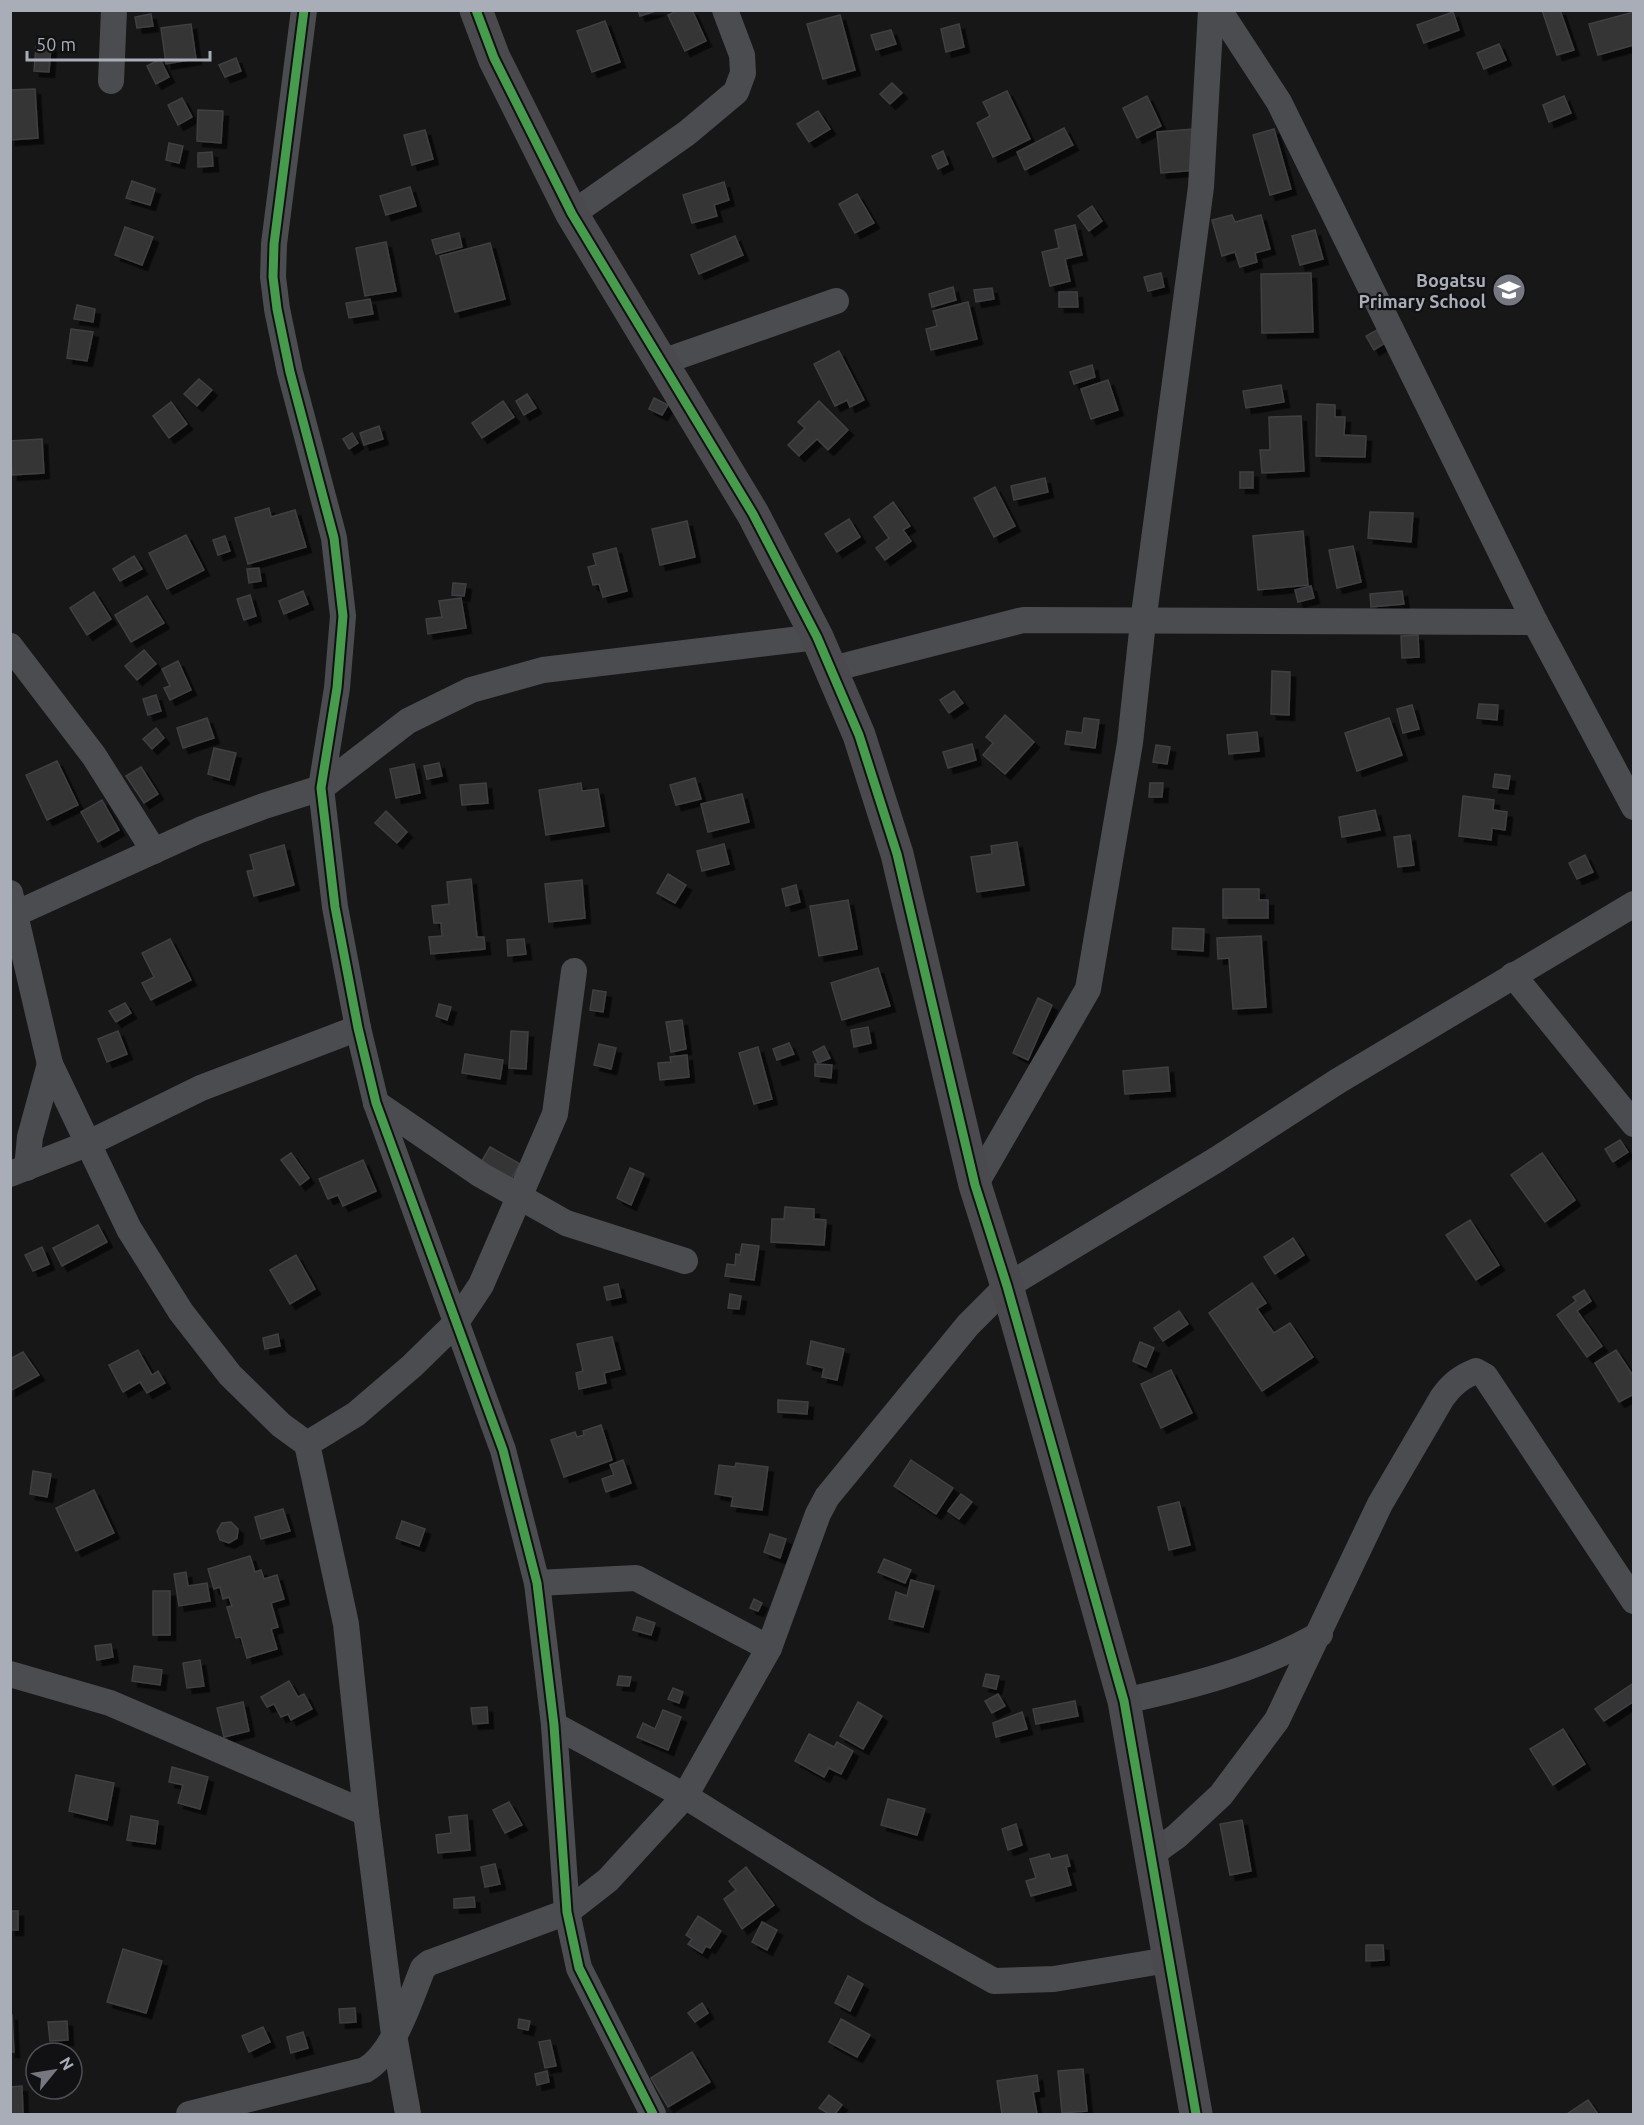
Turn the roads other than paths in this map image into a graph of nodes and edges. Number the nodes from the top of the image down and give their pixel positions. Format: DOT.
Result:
graph roads {
  1 [pos="114,10"];
  2 [pos="304,10"];
  3 [pos="476,10"];
  4 [pos="725,10"];
  5 [pos="1211,10"];
  6 [pos="1219,10"];
  7 [pos="111,81"];
  8 [pos="572,214"];
  9 [pos="836,301"];
  10 [pos="662,362"];
  11 [pos="1143,622"];
  12 [pos="1535,622"];
  13 [pos="817,637"];
  14 [pos="14,658"];
  15 [pos="832,669"];
  16 [pos="321,788"];
  17 [pos="1634,807"];
  18 [pos="154,851"];
  19 [pos="13,904"];
  20 [pos="1634,904"];
  21 [pos="574,971"];
  22 [pos="1512,975"];
  23 [pos="358,1028"];
  24 [pos="50,1064"];
  25 [pos="376,1103"];
  26 [pos="1634,1124"];
  27 [pos="87,1144"];
  28 [pos="19,1171"];
  29 [pos="975,1185"];
  30 [pos="520,1198"];
  31 [pos="685,1261"];
  32 [pos="1007,1286"];
  33 [pos="455,1324"];
  34 [pos="307,1444"];
  35 [pos="537,1582"];
  36 [pos="1634,1601"];
  37 [pos="1320,1634"];
  38 [pos="769,1648"];
  39 [pos="10,1674"];
  40 [pos="1124,1701"];
  41 [pos="554,1725"];
  42 [pos="685,1796"];
  43 [pos="366,1813"];
  44 [pos="1152,1854"];
  45 [pos="567,1912"];
  46 [pos="1168,1960"];
  47 [pos="394,2035"];
  48 [pos="189,2115"];
  49 [pos="408,2115"];
  50 [pos="653,2115"];
  51 [pos="1196,2115"];
  1 -- 7 [label="street"];
  2 -- 16 [label="street"];
  3 -- 8 [label="street"];
  4 -- 8 [label="street"];
  5 -- 11 [label="street"];
  6 -- 12 [label="street"];
  8 -- 10 [label="street"];
  9 -- 10 [label="street"];
  10 -- 13 [label="street"];
  11 -- 12 [label="street"];
  11 -- 15 [label="street"];
  11 -- 29 [label="street"];
  12 -- 17 [label="street"];
  13 -- 15 [label="street"];
  13 -- 16 [label="street"];
  14 -- 18 [label="street"];
  15 -- 29 [label="street"];
  16 -- 18 [label="street"];
  16 -- 23 [label="street"];
  18 -- 19 [label="street"];
  19 -- 24 [label="street"];
  20 -- 22 [label="street"];
  21 -- 30 [label="street"];
  22 -- 26 [label="street"];
  22 -- 32 [label="street"];
  23 -- 25 [label="street"];
  23 -- 27 [label="street"];
  24 -- 27 [label="street"];
  24 -- 28 [label="street"];
  25 -- 30 [label="street"];
  25 -- 33 [label="street"];
  27 -- 28 [label="street"];
  27 -- 34 [label="street"];
  29 -- 32 [label="street"];
  30 -- 31 [label="street"];
  30 -- 33 [label="street"];
  32 -- 38 [label="street"];
  32 -- 40 [label="street"];
  33 -- 34 [label="street"];
  33 -- 35 [label="street"];
  34 -- 43 [label="street"];
  35 -- 38 [label="street"];
  35 -- 41 [label="street"];
  36 -- 37 [label="street"];
  37 -- 40 [label="street"];
  37 -- 44 [label="street"];
  38 -- 42 [label="street"];
  39 -- 43 [label="street"];
  40 -- 44 [label="street"];
  41 -- 42 [label="street"];
  41 -- 45 [label="street"];
  42 -- 45 [label="street"];
  42 -- 46 [label="street"];
  43 -- 47 [label="street"];
  44 -- 46 [label="street"];
  45 -- 47 [label="street"];
  45 -- 50 [label="street"];
  46 -- 51 [label="street"];
  47 -- 48 [label="street"];
  47 -- 49 [label="street"];
}
